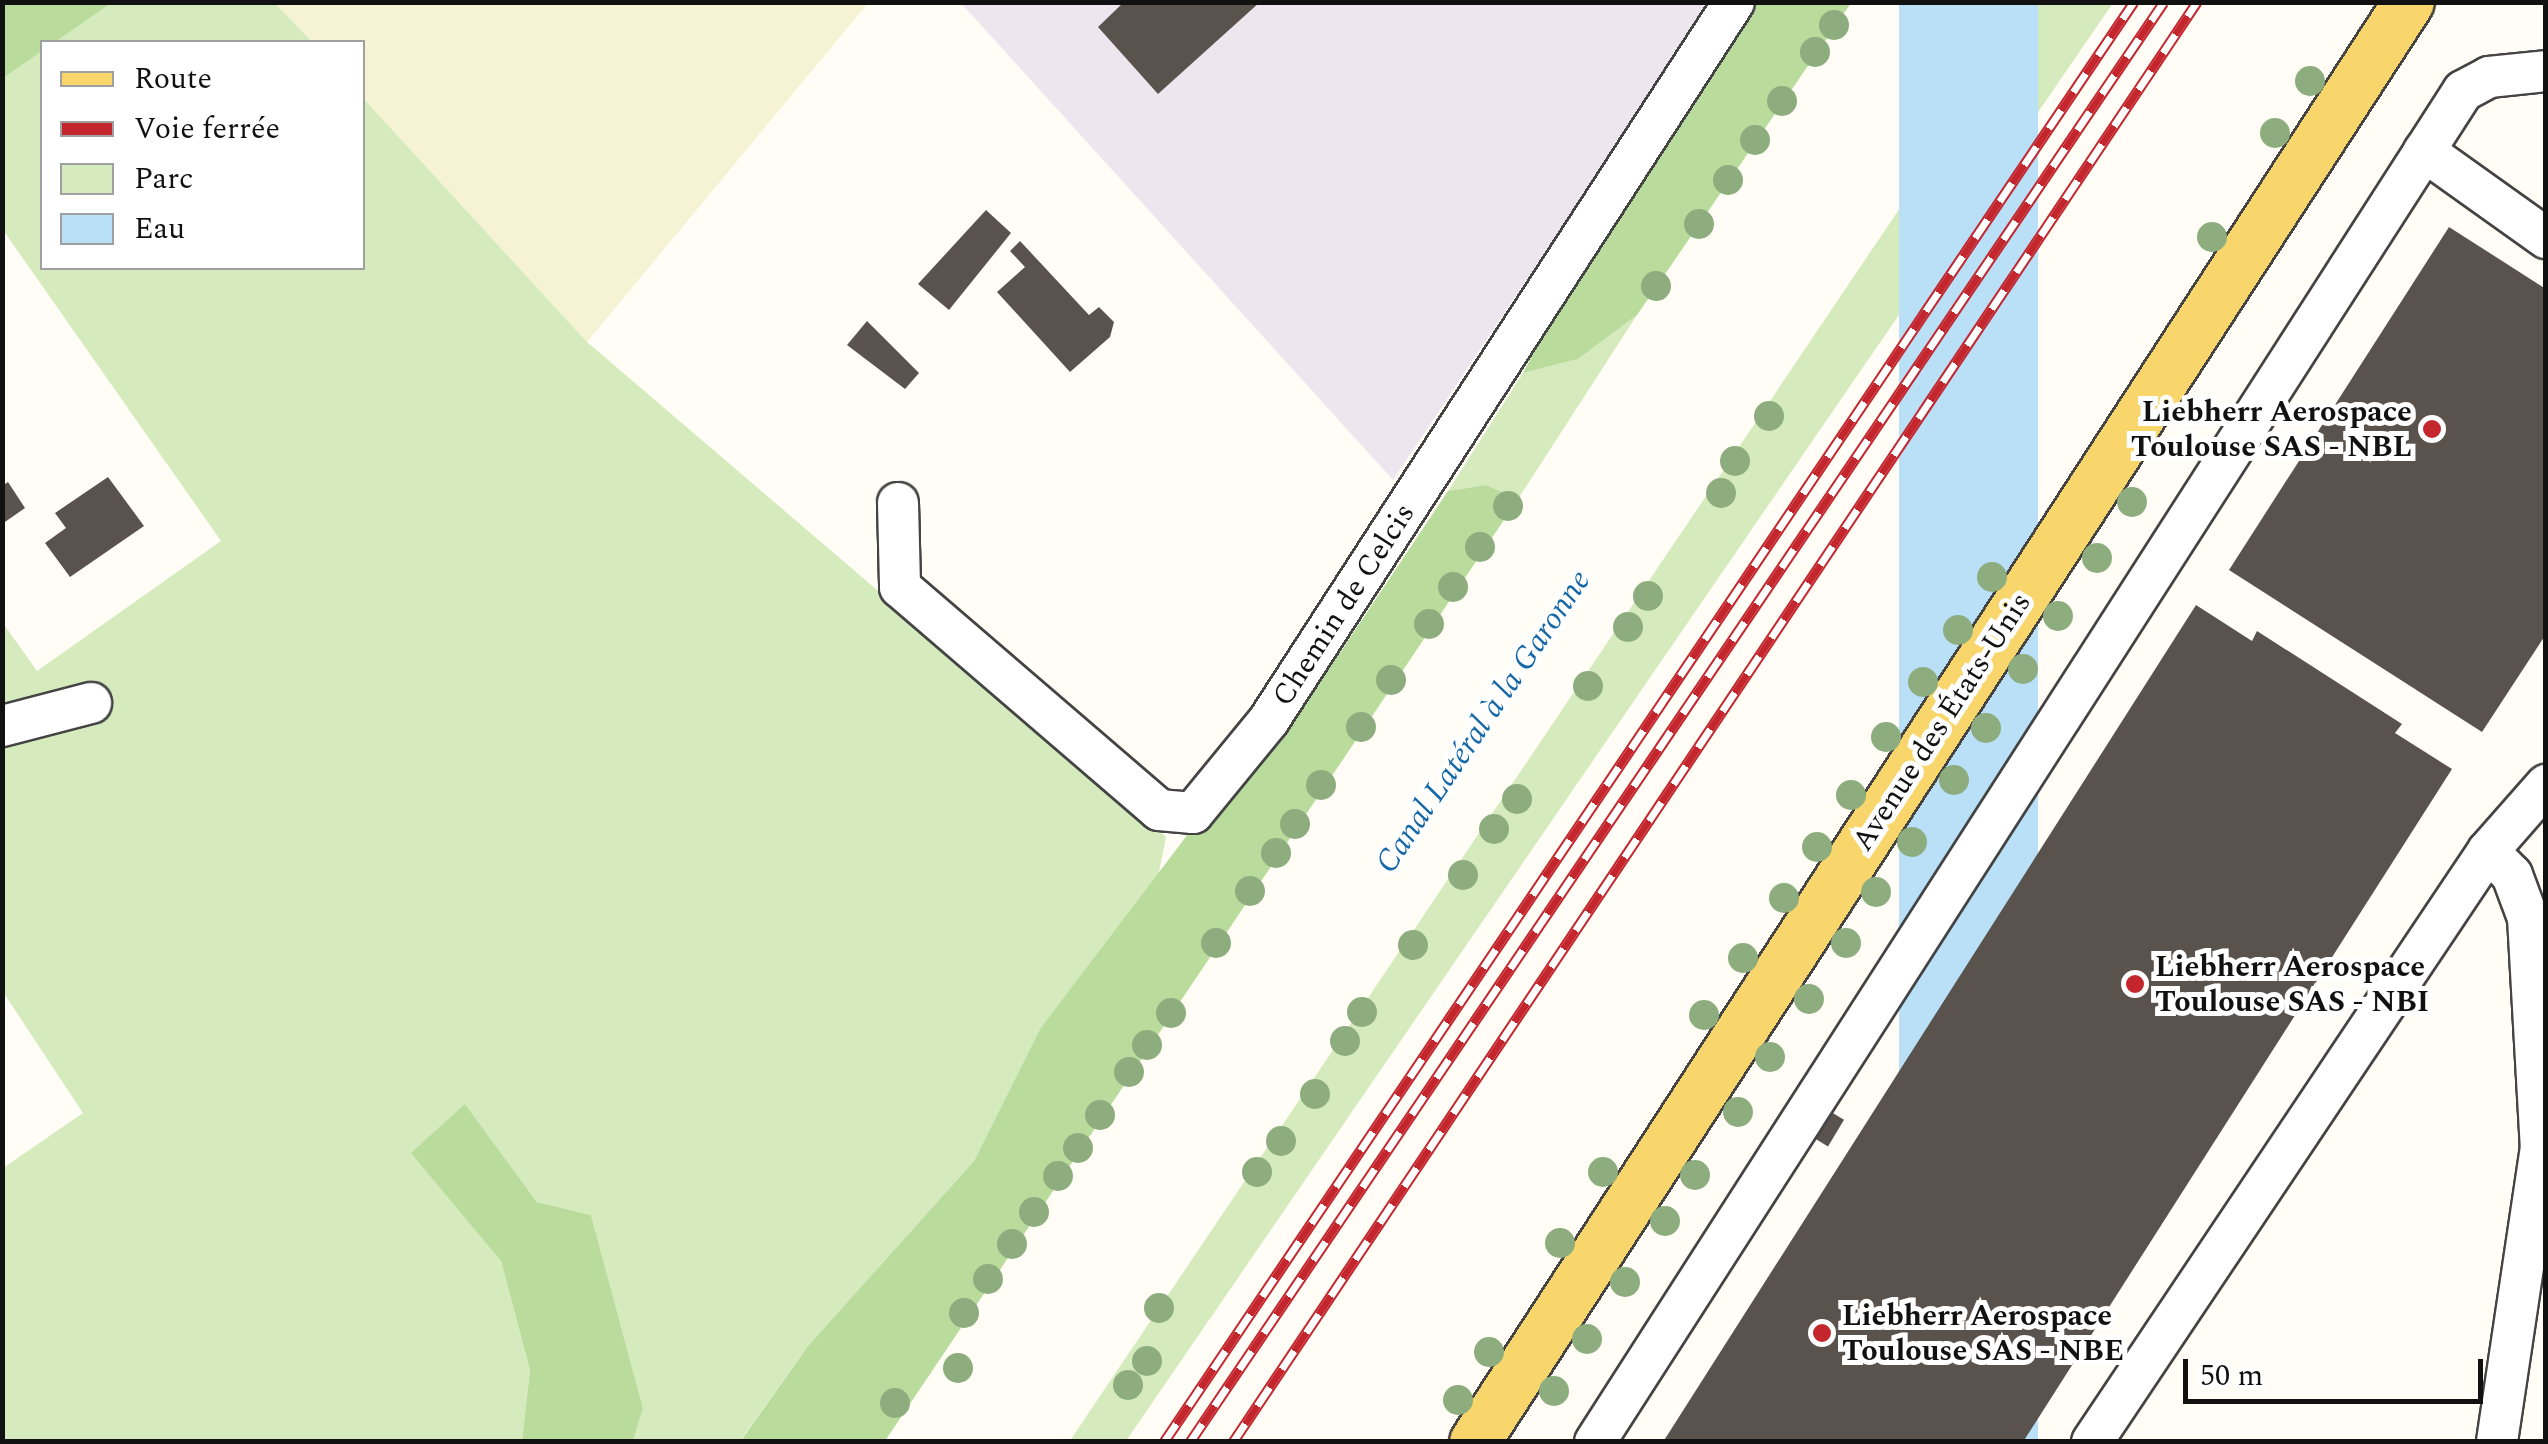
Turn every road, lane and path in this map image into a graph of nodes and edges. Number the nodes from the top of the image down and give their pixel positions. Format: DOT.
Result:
graph roads {
  1 [pos="1734,2"];
  2 [pos="2410,2"];
  3 [pos="2546,71"];
  4 [pos="2424,151"];
  5 [pos="2546,238"];
  6 [pos="898,503"];
  7 [pos="91,703"];
  8 [pos="2,726"];
  9 [pos="2546,785"];
  10 [pos="2488,851"];
  11 [pos="1475,1442"];
  12 [pos="1595,1442"];
  13 [pos="2092,1442"];
  14 [pos="2497,1442"];
  1 -- 6 [label="street, Chemin de Celcis"];
  2 -- 11 [label="main road, Avenue des États-Unis"];
  3 -- 4 [label="street"];
  4 -- 5 [label="street"];
  4 -- 12 [label="street"];
  7 -- 8 [label="street"];
  9 -- 10 [label="street"];
  10 -- 13 [label="street"];
  10 -- 14 [label="street"];
}
